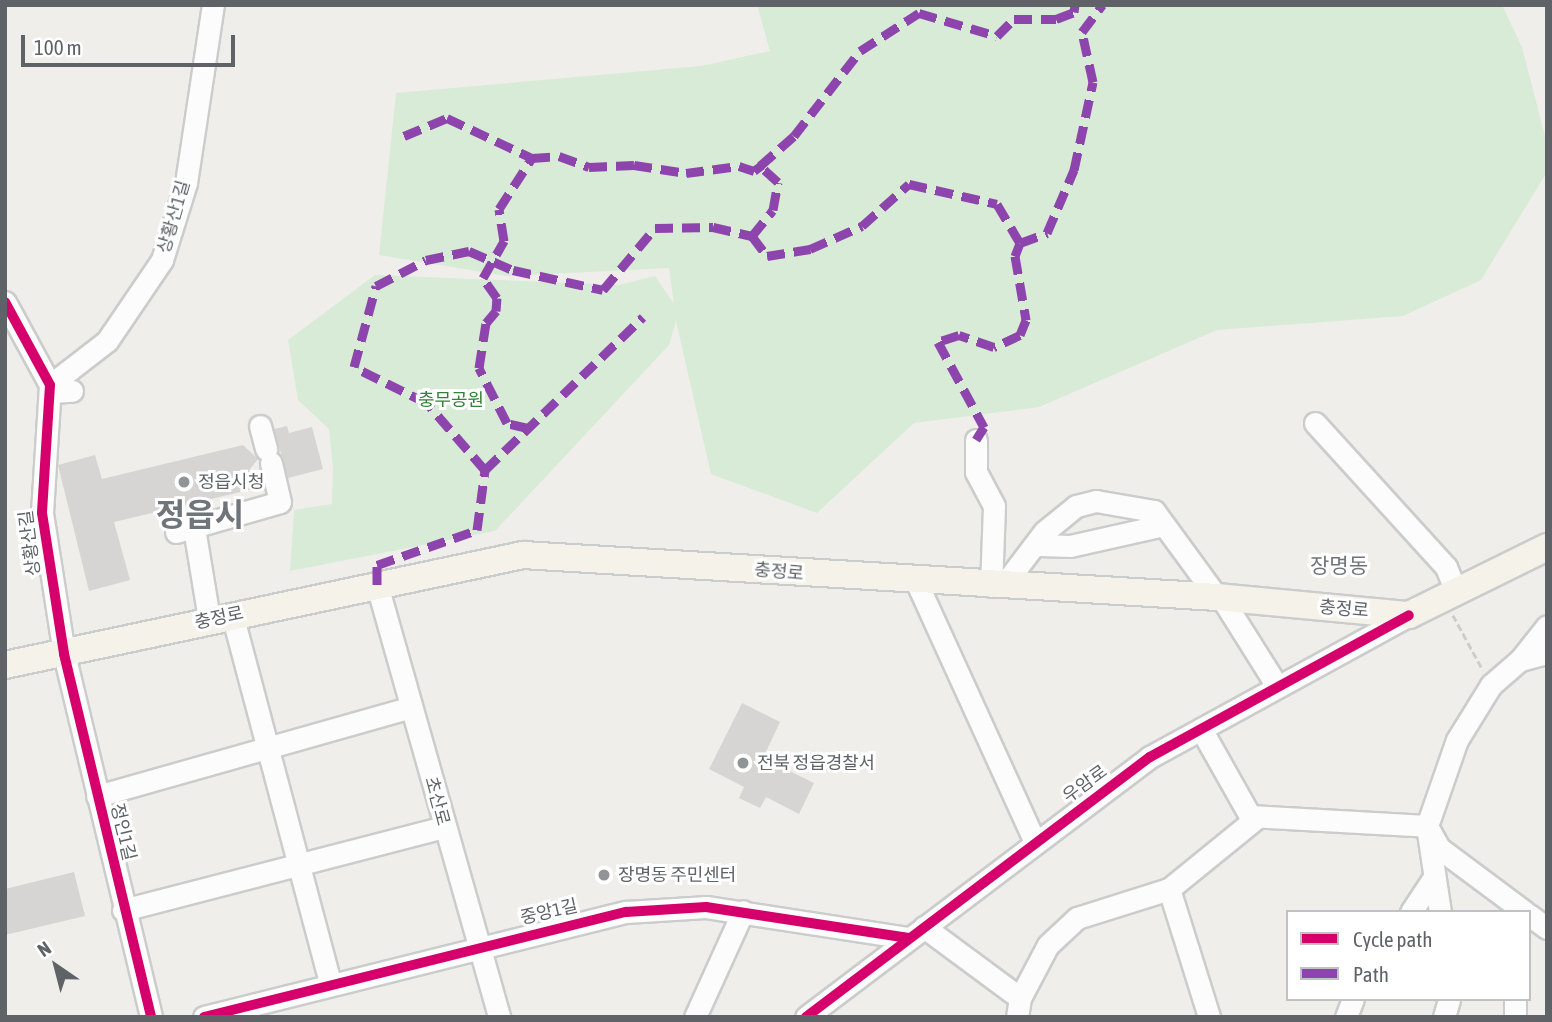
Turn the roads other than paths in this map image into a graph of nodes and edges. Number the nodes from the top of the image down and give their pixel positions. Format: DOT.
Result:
graph roads {
  1 [pos="213,5"];
  2 [pos="5,302"];
  3 [pos="50,388"];
  4 [pos="72,391"];
  5 [pos="1315,424"];
  6 [pos="260,426"];
  7 [pos="976,440"];
  8 [pos="1154,511"];
  9 [pos="1040,545"];
  10 [pos="1547,547"];
  11 [pos="916,581"];
  12 [pos="377,585"];
  13 [pos="997,586"];
  14 [pos="1457,592"];
  15 [pos="1219,597"];
  16 [pos="1409,615"];
  17 [pos="220,617"];
  18 [pos="1547,626"];
  19 [pos="1547,653"];
  20 [pos="64,654"];
  21 [pos="1520,660"];
  22 [pos="5,665"];
  23 [pos="1277,686"];
  24 [pos="411,706"];
  25 [pos="1201,729"];
  26 [pos="267,748"];
  27 [pos="97,796"];
  28 [pos="1255,819"];
  29 [pos="1427,826"];
  30 [pos="444,827"];
  31 [pos="1035,842"];
  32 [pos="297,864"];
  33 [pos="1434,877"];
  34 [pos="1169,889"];
  35 [pos="123,910"];
  36 [pos="1412,910"];
  37 [pos="1440,910"];
  38 [pos="1520,910"];
  39 [pos="743,911"];
  40 [pos="1531,918"];
  41 [pos="1547,928"];
  42 [pos="916,933"];
  43 [pos="477,946"];
  44 [pos="330,982"];
  45 [pos="1018,1007"];
  46 [pos="227,1014"];
  47 [pos="152,1017"];
  48 [pos="204,1017"];
  49 [pos="499,1017"];
  50 [pos="695,1017"];
  51 [pos="806,1017"];
  52 [pos="1209,1017"];
  1 -- 3 [label="street, 상황산1길"];
  2 -- 3 [label="street"];
  3 -- 4 [label="street"];
  3 -- 20 [label="street, 상황산길"];
  5 -- 14 [label="street"];
  6 -- 17 [label="street"];
  7 -- 13 [label="street"];
  8 -- 9 [label="street"];
  8 -- 9 [label="street"];
  8 -- 15 [label="street"];
  9 -- 13 [label="street"];
  10 -- 14 [label="main road"];
  11 -- 12 [label="main road, 충정로"];
  11 -- 13 [label="main road, 충정로"];
  11 -- 31 [label="street"];
  12 -- 17 [label="main road, 충정로"];
  12 -- 24 [label="street, 초산로"];
  13 -- 15 [label="main road, 충정로"];
  14 -- 16 [label="main road"];
  15 -- 16 [label="main road, 충정로"];
  15 -- 23 [label="street"];
  16 -- 23 [label="street, 우암로"];
  17 -- 20 [label="main road, 충정로"];
  17 -- 26 [label="street"];
  18 -- 21 [label="street"];
  19 -- 21 [label="street"];
  20 -- 22 [label="main road, 충정로"];
  20 -- 27 [label="street, 정인1길"];
  21 -- 29 [label="street"];
  23 -- 25 [label="street, 우암로"];
  24 -- 26 [label="street"];
  24 -- 30 [label="street, 초산로"];
  25 -- 28 [label="street"];
  25 -- 31 [label="street, 우암로"];
  26 -- 27 [label="street"];
  26 -- 32 [label="street"];
  27 -- 35 [label="street, 정인1길"];
  28 -- 29 [label="street"];
  28 -- 34 [label="street"];
  29 -- 33 [label="street"];
  29 -- 38 [label="street"];
  30 -- 32 [label="street"];
  30 -- 43 [label="street, 초산로"];
  31 -- 42 [label="street, 우암로"];
  32 -- 35 [label="street"];
  32 -- 44 [label="street"];
  33 -- 36 [label="street"];
  33 -- 37 [label="street"];
  34 -- 45 [label="street"];
  34 -- 52 [label="street"];
  35 -- 47 [label="street, 정인1길"];
  39 -- 42 [label="street, 중앙1길"];
  39 -- 43 [label="street, 중앙1길"];
  39 -- 50 [label="street"];
  40 -- 41 [label="street"];
  42 -- 45 [label="street"];
  42 -- 51 [label="street, 우암로"];
  43 -- 44 [label="street, 중앙1길"];
  43 -- 49 [label="street, 초산로"];
  44 -- 46 [label="street, 중앙1길"];
  46 -- 48 [label="street, 중앙1길"];
}
